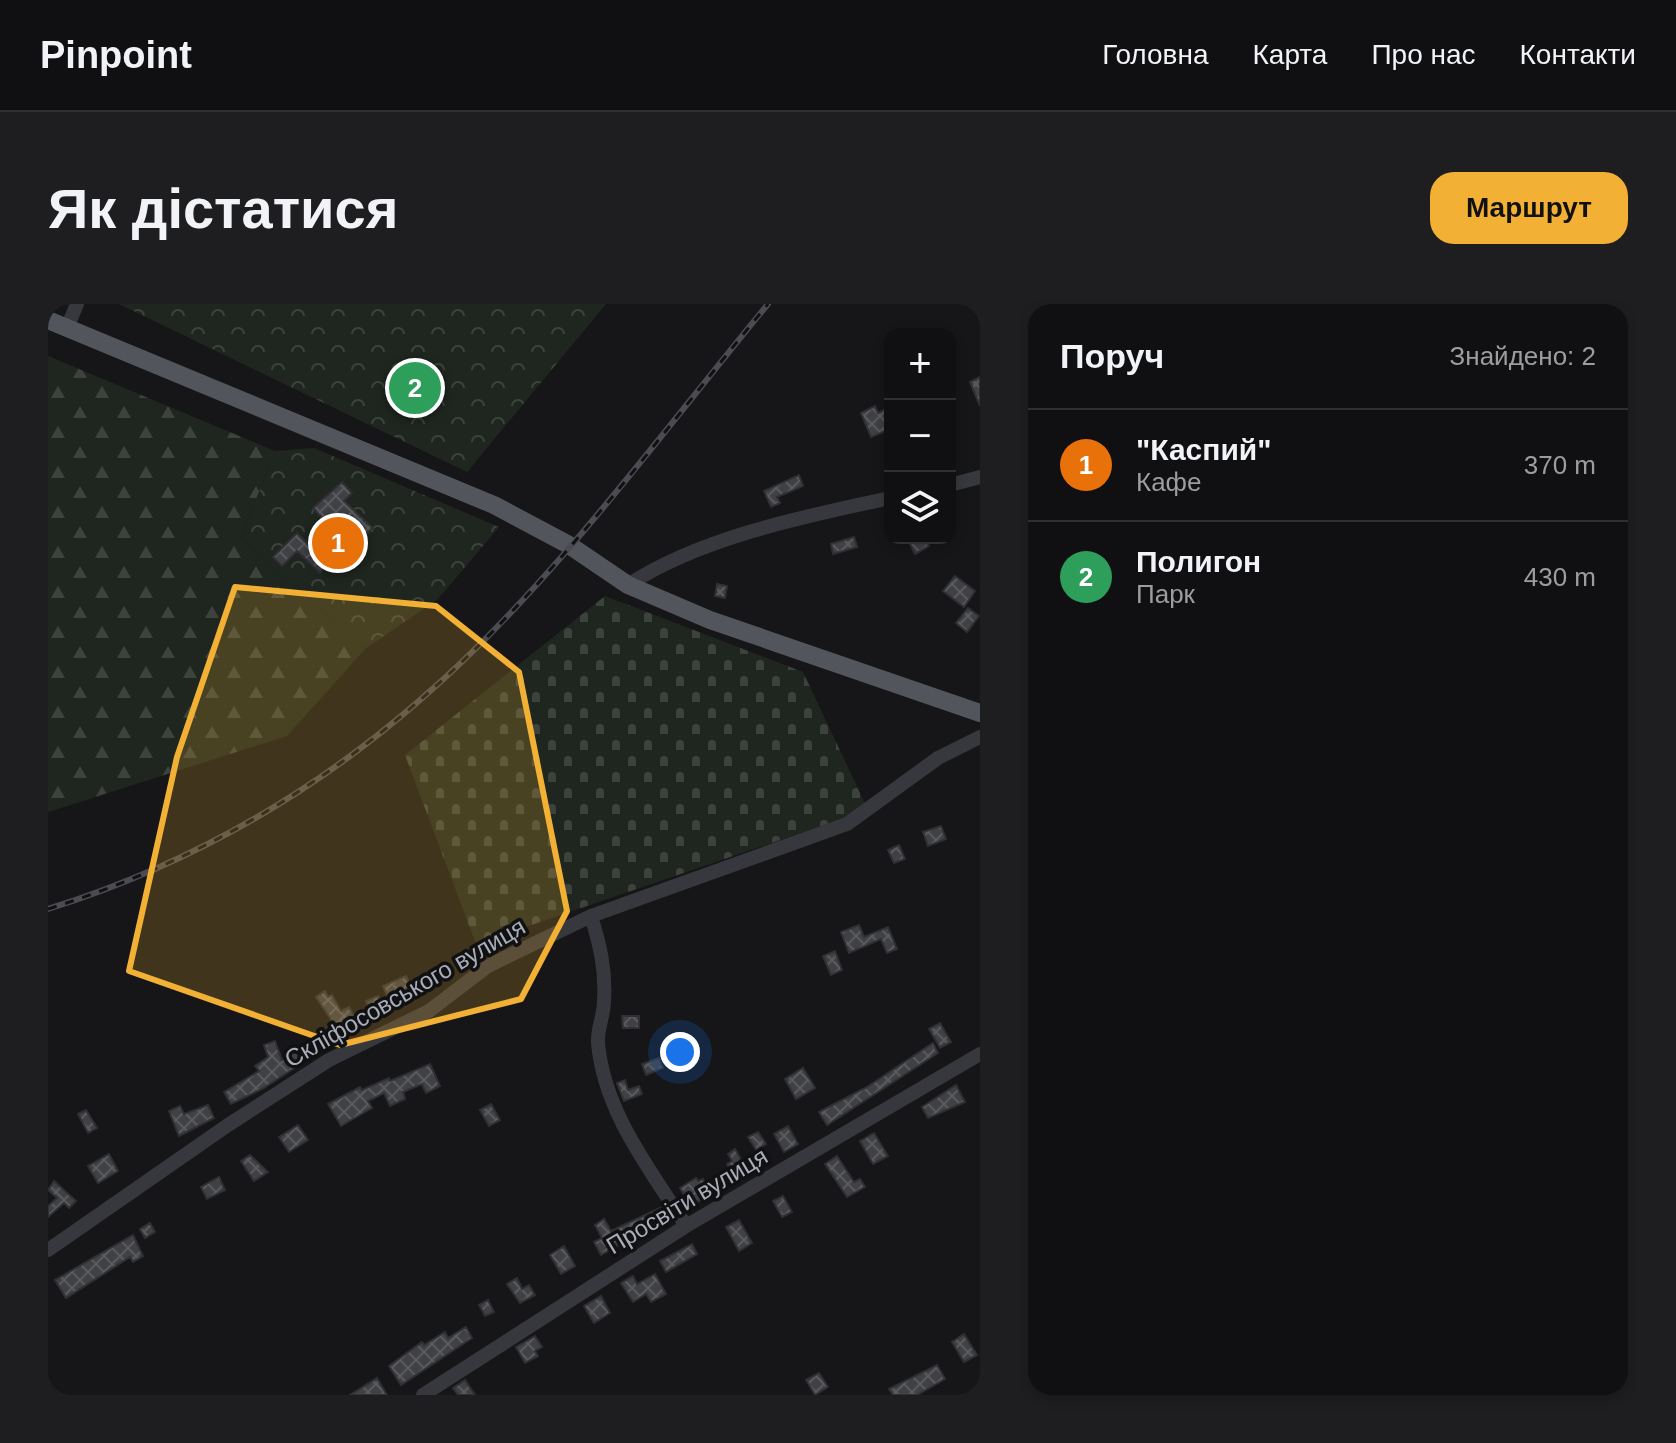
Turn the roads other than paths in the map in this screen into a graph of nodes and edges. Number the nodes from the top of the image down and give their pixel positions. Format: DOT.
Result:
graph roads {
  1 [pos="77,304"];
  2 [pos="48,320"];
  3 [pos="67,328"];
  4 [pos="980,477"];
  5 [pos="956,483"];
  6 [pos="884,500"];
  7 [pos="628,585"];
  8 [pos="980,713"];
  9 [pos="980,737"];
  10 [pos="591,916"];
  11 [pos="980,1054"];
  12 [pos="686,1226"];
  13 [pos="48,1250"];
  14 [pos="423,1395"];
  1 -- 3 [label="street"];
  2 -- 3 [label="main road"];
  3 -- 7 [label="main road"];
  4 -- 5 [label="street"];
  6 -- 7 [label="street"];
  7 -- 8 [label="main road"];
  9 -- 10 [label="street, Скліфосовського вулиця"];
  10 -- 12 [label="street"];
  10 -- 13 [label="street, Скліфосовського вулиця"];
  11 -- 12 [label="street, Просвіти вулиця"];
  12 -- 14 [label="street, Просвіти вулиця"];
}
